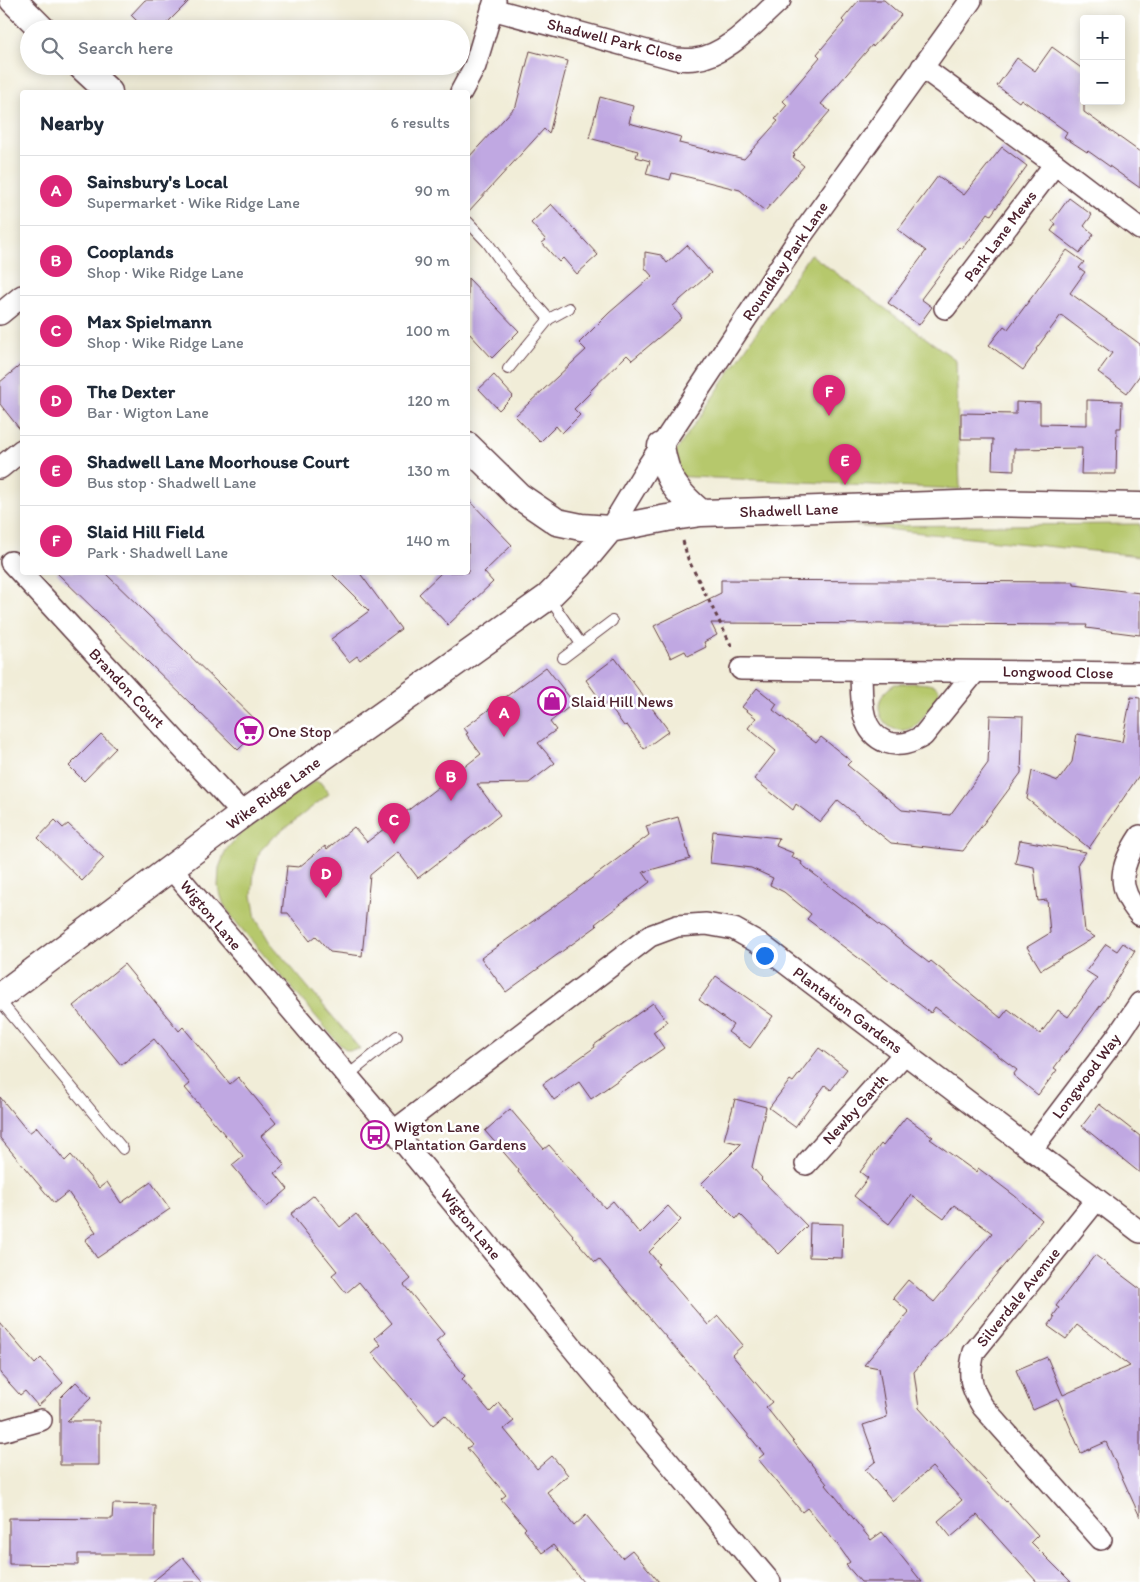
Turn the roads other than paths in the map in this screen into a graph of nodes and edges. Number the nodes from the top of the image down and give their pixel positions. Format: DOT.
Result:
graph roads {
  1 [pos="13,0"];
  2 [pos="780,0"];
  3 [pos="971,0"];
  4 [pos="494,4"];
  5 [pos="33,20"];
  6 [pos="922,67"];
  7 [pos="91,75"];
  8 [pos="107,90"];
  9 [pos="462,90"];
  10 [pos="1056,164"];
  11 [pos="470,224"];
  12 [pos="1140,229"];
  13 [pos="20,298"];
  14 [pos="568,308"];
  15 [pos="945,308"];
  16 [pos="0,314"];
  17 [pos="549,318"];
  18 [pos="508,369"];
  19 [pos="661,446"];
  20 [pos="470,448"];
  21 [pos="20,452"];
  22 [pos="0,468"];
  23 [pos="1140,506"];
  24 [pos="689,515"];
  25 [pos="610,528"];
  26 [pos="11,562"];
  27 [pos="20,572"];
  28 [pos="23,575"];
  29 [pos="548,597"];
  30 [pos="612,621"];
  31 [pos="581,644"];
  32 [pos="562,658"];
  33 [pos="741,669"];
  34 [pos="860,670"];
  35 [pos="975,672"];
  36 [pos="1140,673"];
  37 [pos="243,814"];
  38 [pos="1140,836"];
  39 [pos="171,868"];
  40 [pos="1140,915"];
  41 [pos="0,996"];
  42 [pos="0,1001"];
  43 [pos="1140,1002"];
  44 [pos="397,1036"];
  45 [pos="905,1053"];
  46 [pos="348,1076"];
  47 [pos="394,1131"];
  48 [pos="123,1150"];
  49 [pos="1031,1150"];
  50 [pos="806,1164"];
  51 [pos="1097,1200"];
  52 [pos="1140,1232"];
  53 [pos="40,1420"];
  54 [pos="1,1432"];
  55 [pos="1101,1539"];
  56 [pos="770,1582"];
  1 -- 5 [label="street"];
  2 -- 4 [label="street, Shadwell Park Close"];
  3 -- 6 [label="street, Roundhay Park Lane"];
  4 -- 9 [label="street"];
  6 -- 10 [label="street"];
  6 -- 19 [label="street, Roundhay Park Lane"];
  7 -- 8 [label="street"];
  10 -- 12 [label="street"];
  10 -- 15 [label="street, Park Lane Mews"];
  11 -- 17 [label="lane"];
  13 -- 16 [label="street"];
  14 -- 17 [label="lane"];
  17 -- 18 [label="lane"];
  19 -- 24 [label="street"];
  19 -- 25 [label="street, Roundhay Park Lane"];
  20 -- 25 [label="street, Shadwell Lane"];
  21 -- 22 [label="street"];
  23 -- 24 [label="street, Shadwell Lane"];
  24 -- 25 [label="street, Shadwell Lane"];
  25 -- 29 [label="street, Wike Ridge Lane"];
  26 -- 27 [label="street, Brandon Court"];
  28 -- 37 [label="street, Brandon Court"];
  29 -- 31 [label="lane"];
  29 -- 37 [label="street, Wike Ridge Lane"];
  30 -- 31 [label="lane"];
  31 -- 32 [label="lane"];
  33 -- 34 [label="street, Longwood Close"];
  34 -- 35 [label="street, Longwood Close"];
  34 -- 35 [label="street"];
  35 -- 36 [label="street, Longwood Close"];
  37 -- 39 [label="street, Wike Ridge Lane"];
  38 -- 40 [label="street"];
  39 -- 41 [label="street, Wike Ridge Lane"];
  39 -- 46 [label="street, Wigton Lane"];
  42 -- 48 [label="lane"];
  43 -- 49 [label="street, Longwood Way"];
  44 -- 46 [label="lane"];
  45 -- 47 [label="street, Plantation Gardens"];
  45 -- 49 [label="street, Plantation Gardens"];
  45 -- 50 [label="street, Newby Garth"];
  46 -- 47 [label="street, Wigton Lane"];
  47 -- 56 [label="street, Wigton Lane"];
  49 -- 51 [label="street, Plantation Gardens"];
  51 -- 52 [label="street, Plantation Gardens"];
  51 -- 55 [label="street, Silverdale Avenue"];
  53 -- 54 [label="street"];
}
